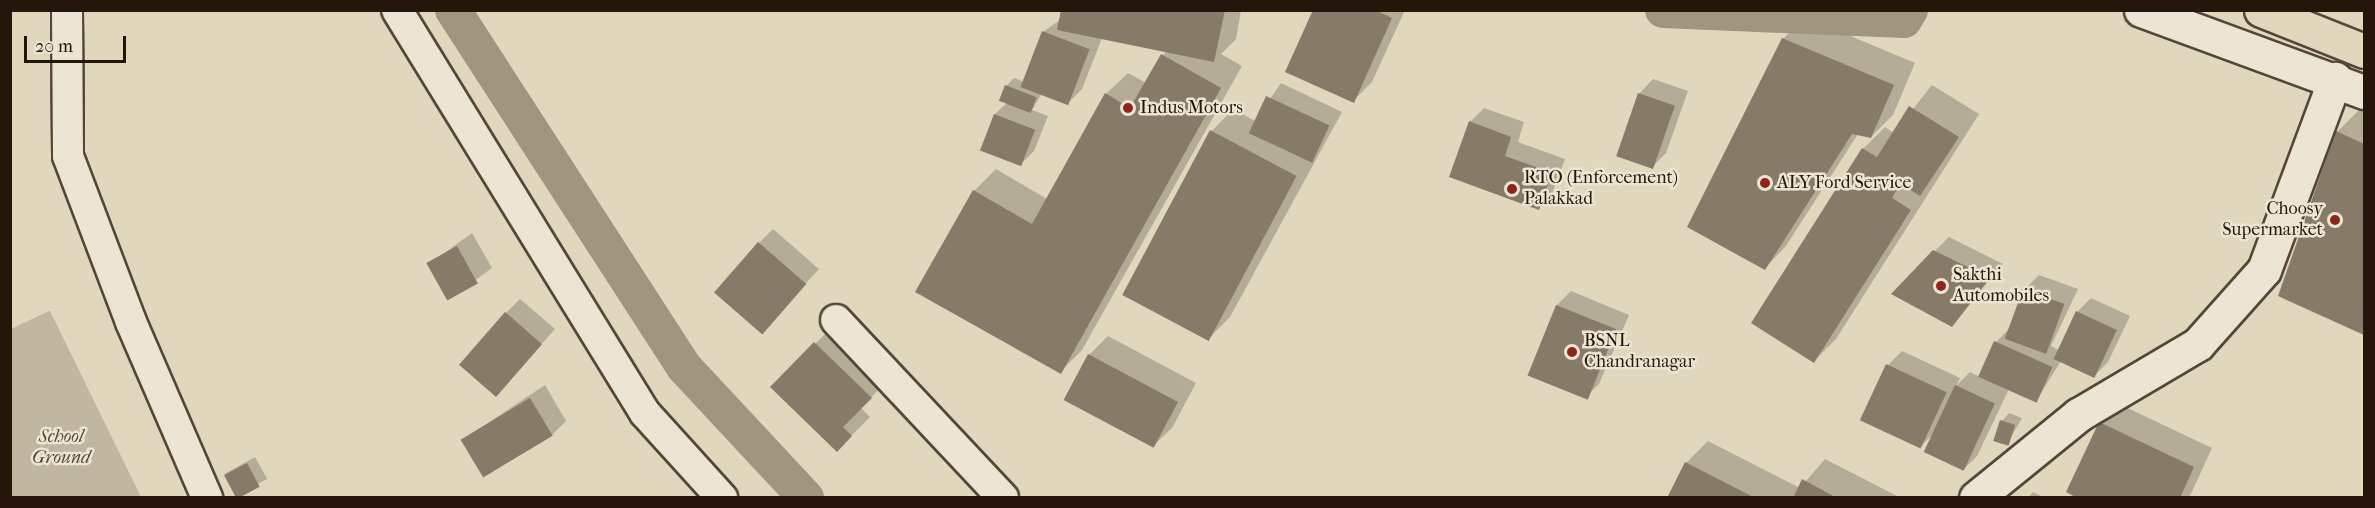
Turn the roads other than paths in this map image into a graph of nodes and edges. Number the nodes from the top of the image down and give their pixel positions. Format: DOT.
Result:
graph roads {
  1 [pos="67,10"];
  2 [pos="397,10"];
  3 [pos="2141,10"];
  4 [pos="2261,10"];
  5 [pos="2364,51"];
  6 [pos="2335,79"];
  7 [pos="2364,92"];
  8 [pos="836,320"];
  9 [pos="207,498"];
  10 [pos="722,498"];
  11 [pos="1003,498"];
  12 [pos="1976,498"];
  1 -- 9 [label="street"];
  2 -- 10 [label="street"];
  3 -- 6 [label="street"];
  4 -- 5 [label="highway"];
  6 -- 7 [label="street"];
  6 -- 12 [label="street"];
  8 -- 11 [label="street"];
}
